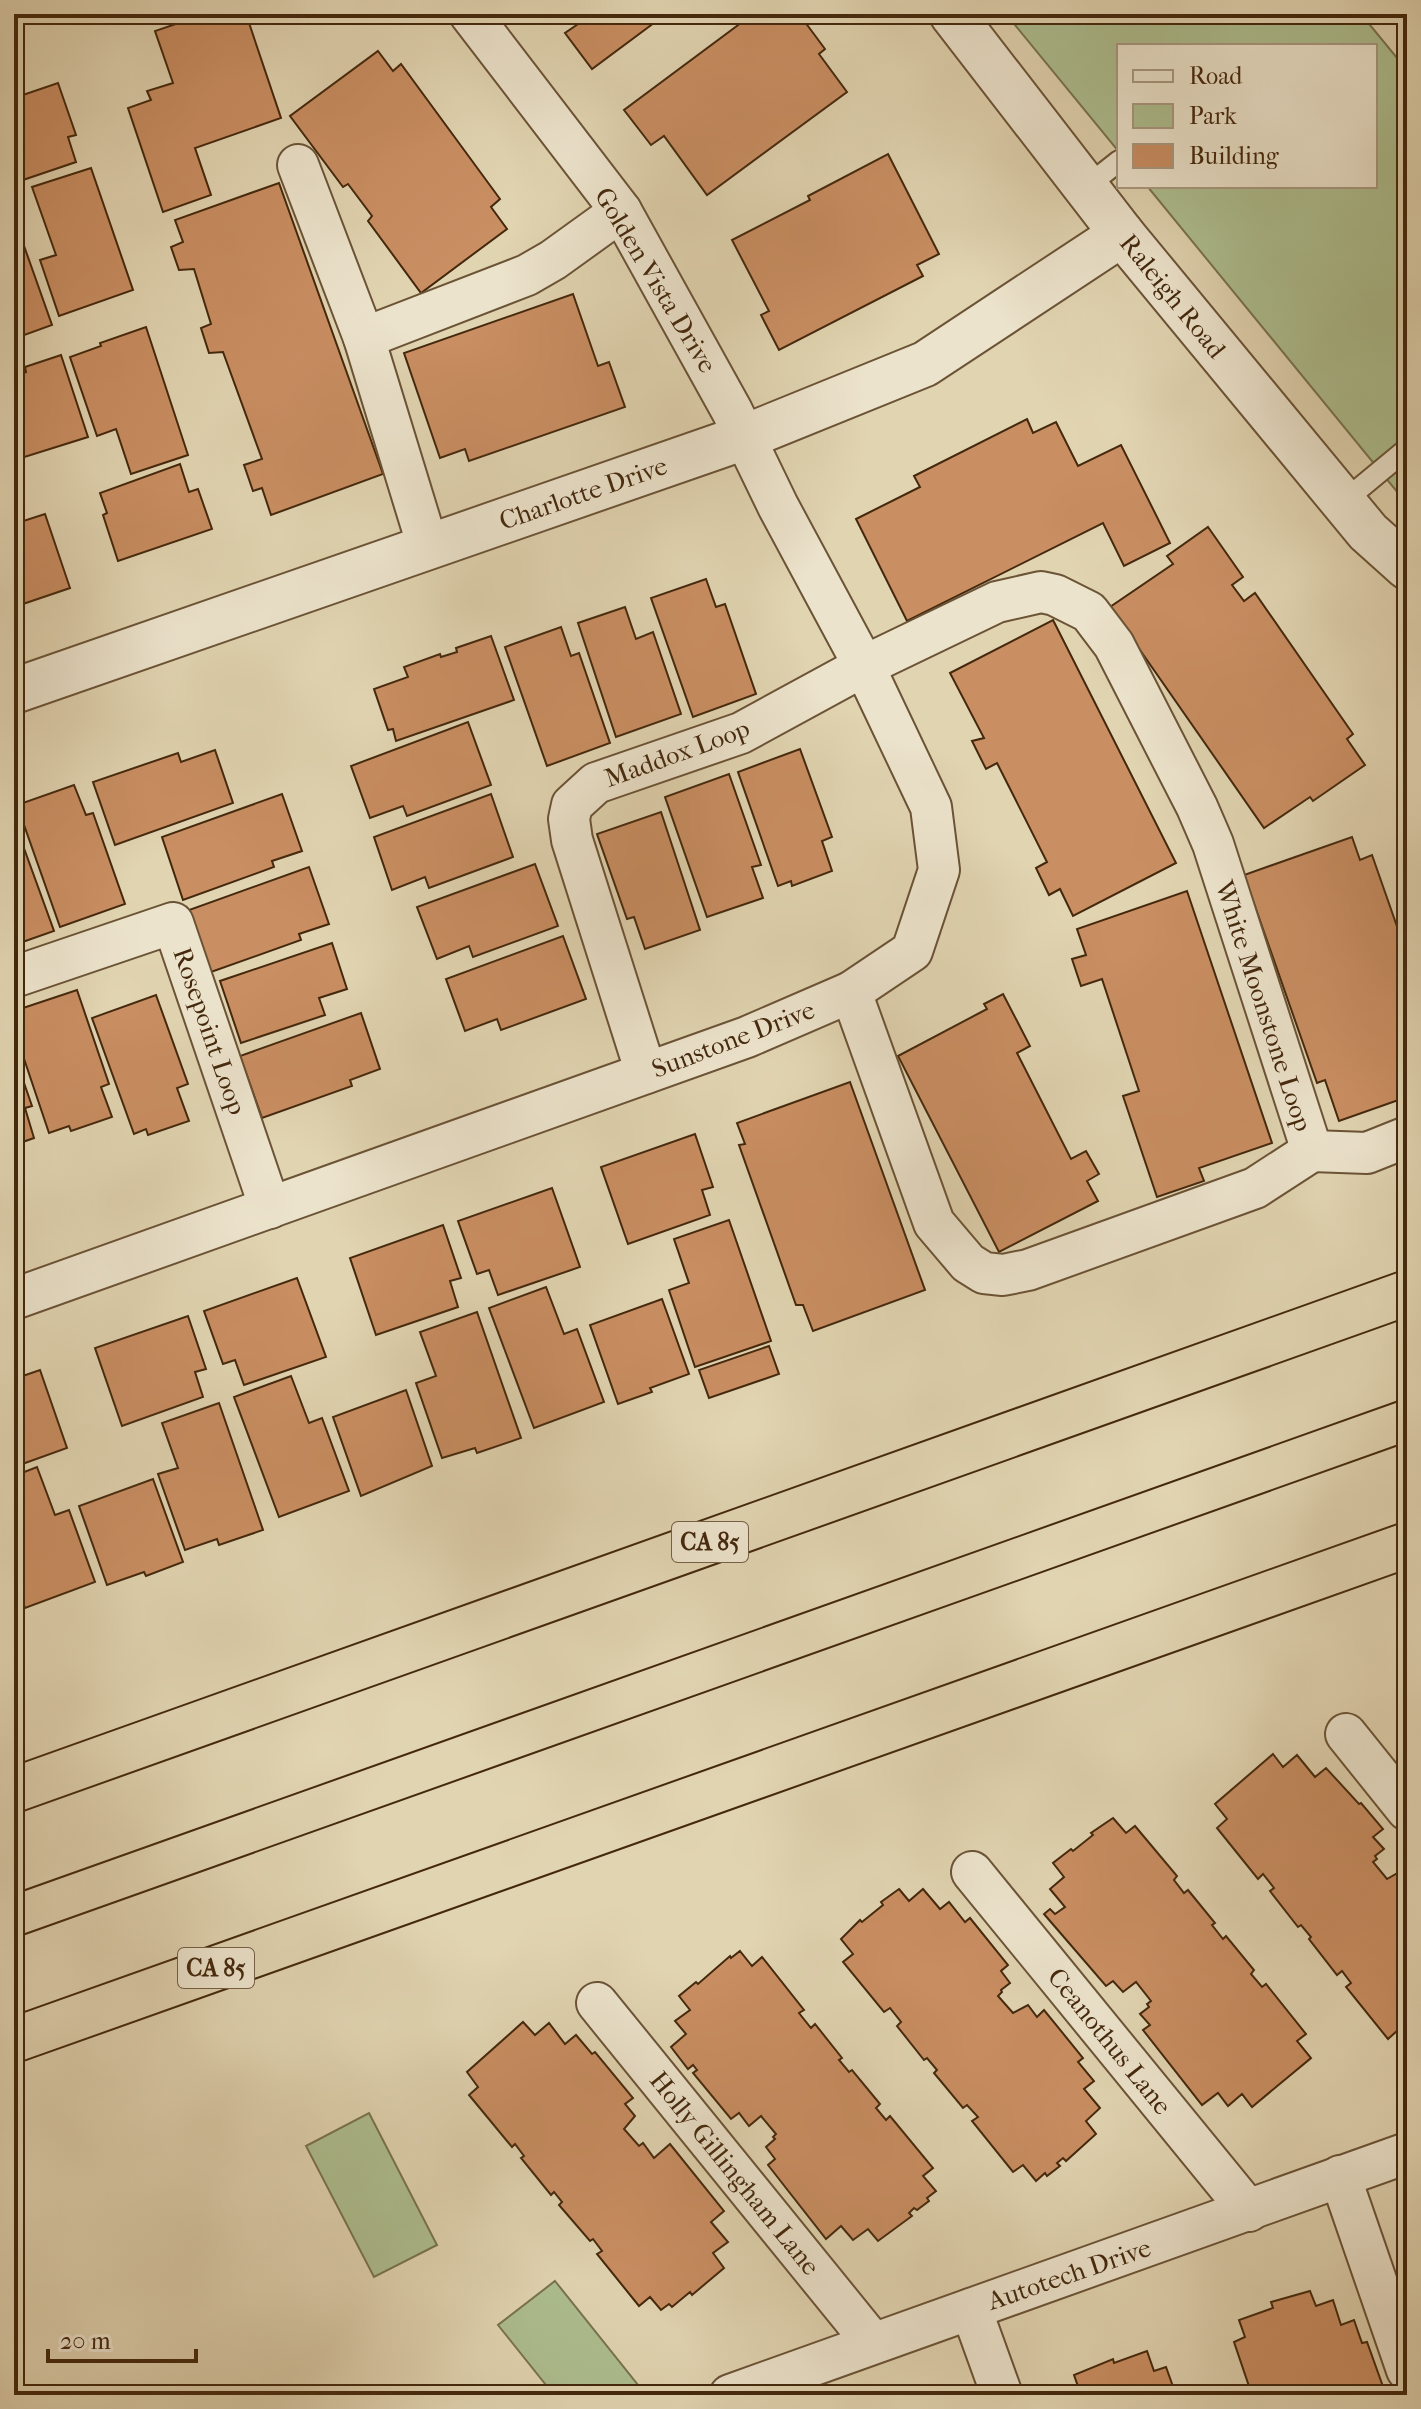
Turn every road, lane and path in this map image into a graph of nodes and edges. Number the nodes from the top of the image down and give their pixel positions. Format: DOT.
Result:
graph roads {
  1 [pos="470,14"];
  2 [pos="952,14"];
  3 [pos="298,165"];
  4 [pos="1102,174"];
  5 [pos="621,211"];
  6 [pos="1122,234"];
  7 [pos="364,338"];
  8 [pos="745,437"];
  9 [pos="1407,449"];
  10 [pos="1343,502"];
  11 [pos="428,547"];
  12 [pos="1407,567"];
  13 [pos="864,666"];
  14 [pos="14,691"];
  15 [pos="14,977"];
  16 [pos="851,992"];
  17 [pos="646,1073"];
  18 [pos="1407,1137"];
  19 [pos="1312,1151"];
  20 [pos="270,1208"];
  21 [pos="1407,1293"];
  22 [pos="14,1299"];
  23 [pos="1407,1545"];
  24 [pos="1346,1734"];
  25 [pos="14,1790"];
  26 [pos="1407,1810"];
  27 [pos="972,1872"];
  28 [pos="597,2003"];
  29 [pos="27,2035"];
  30 [pos="14,2066"];
  31 [pos="1407,2153"];
  32 [pos="1340,2176"];
  33 [pos="1249,2211"];
  34 [pos="971,2309"];
  35 [pos="873,2343"];
  36 [pos="1407,2370"];
  37 [pos="730,2395"];
  38 [pos="1002,2395"];
  1 -- 5 [label="street, Golden Vista Drive"];
  2 -- 4 [label="street, Raleigh Road"];
  3 -- 7 [label="street"];
  4 -- 6 [label="street, Raleigh Road"];
  5 -- 7 [label="street"];
  5 -- 8 [label="street, Golden Vista Drive"];
  6 -- 8 [label="street, Charlotte Drive"];
  6 -- 10 [label="street, Raleigh Road"];
  7 -- 11 [label="street"];
  8 -- 11 [label="street, Charlotte Drive"];
  8 -- 13 [label="street, Sunstone Drive"];
  9 -- 10 [label="lane"];
  10 -- 12 [label="street, Raleigh Road"];
  11 -- 14 [label="street, Charlotte Drive"];
  13 -- 16 [label="street, Sunstone Drive"];
  13 -- 17 [label="street, Maddox Loop"];
  13 -- 19 [label="street, White Moonstone Loop"];
  15 -- 20 [label="street, Rosepoint Loop"];
  16 -- 17 [label="street, Sunstone Drive"];
  16 -- 19 [label="street, White Moonstone Loop"];
  17 -- 20 [label="street, Sunstone Drive"];
  18 -- 19 [label="street"];
  20 -- 22 [label="street, Sunstone Drive"];
  21 -- 25 [label="highway, CA 85"];
  23 -- 29 [label="highway, CA 85"];
  24 -- 26 [label="street"];
  27 -- 33 [label="street, Ceanothus Lane"];
  28 -- 35 [label="street, Holly Gillingham Lane"];
  29 -- 30 [label="highway"];
  31 -- 32 [label="street, Autotech Drive"];
  32 -- 33 [label="street, Autotech Drive"];
  32 -- 36 [label="street"];
  33 -- 34 [label="street, Autotech Drive"];
  34 -- 35 [label="street, Autotech Drive"];
  34 -- 38 [label="street"];
  35 -- 37 [label="street, Autotech Drive"];
}
